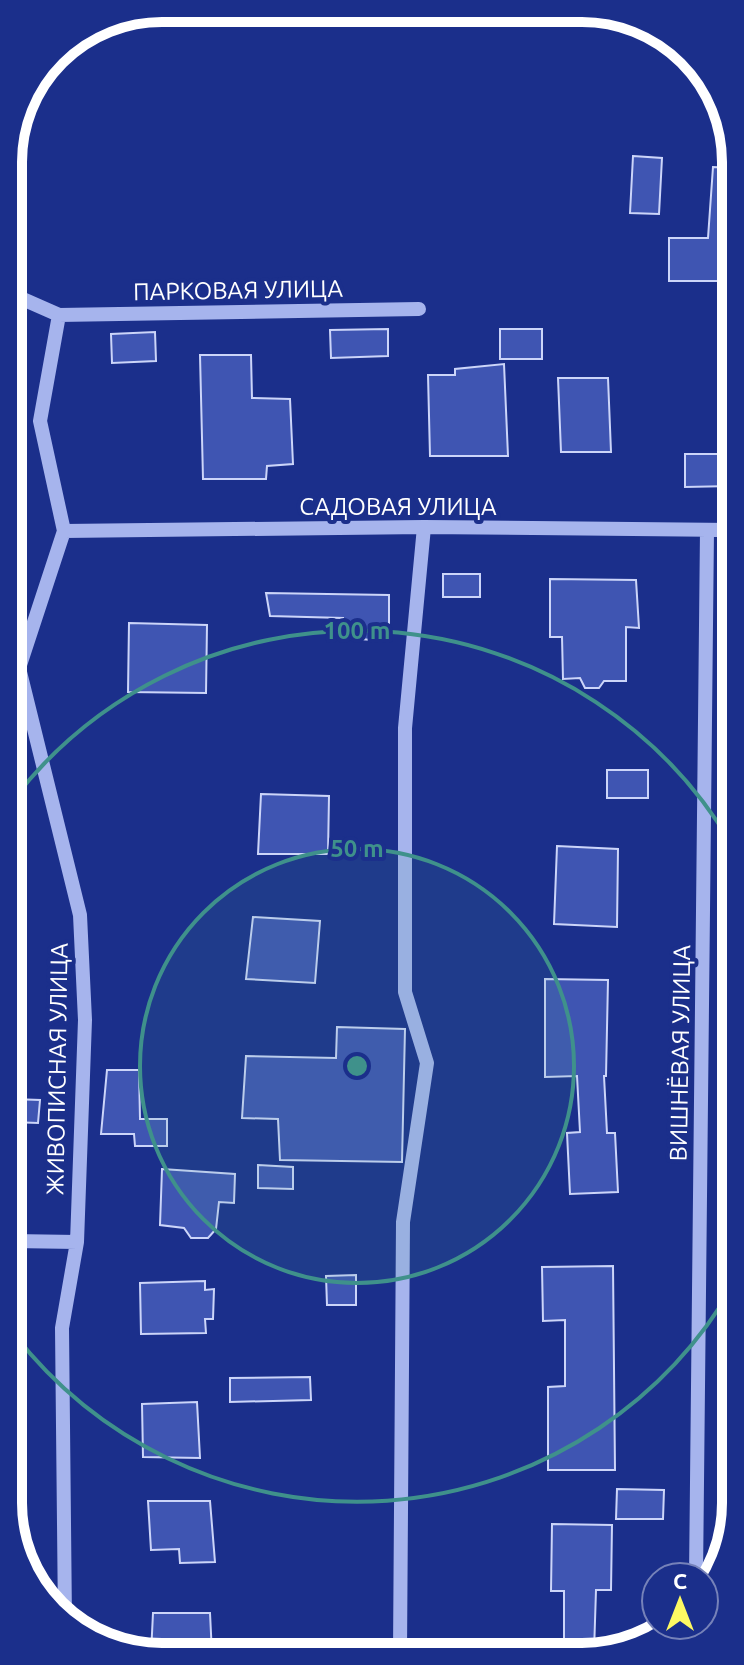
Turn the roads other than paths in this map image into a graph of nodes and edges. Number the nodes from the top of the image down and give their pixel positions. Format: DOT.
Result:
graph roads {
  1 [pos="22,299"];
  2 [pos="419,309"];
  3 [pos="59,315"];
  4 [pos="424,527"];
  5 [pos="707,530"];
  6 [pos="722,530"];
  7 [pos="64,531"];
  8 [pos="22,648"];
  9 [pos="22,695"];
  10 [pos="22,1241"];
  11 [pos="77,1242"];
  12 [pos="696,1561"];
  13 [pos="65,1603"];
  14 [pos="400,1643"];
  1 -- 3 [label="street"];
  2 -- 3 [label="street, ПАРКОВАЯ УЛИЦА"];
  3 -- 7 [label="street"];
  4 -- 5 [label="street, САДОВАЯ УЛИЦА"];
  4 -- 7 [label="street, САДОВАЯ УЛИЦА"];
  4 -- 14 [label="street"];
  5 -- 6 [label="street, САДОВАЯ УЛИЦА"];
  5 -- 12 [label="street, ВИШНЁВАЯ УЛИЦА"];
  7 -- 8 [label="street, ЖИВОПИСНАЯ УЛИЦА"];
  9 -- 11 [label="street, ЖИВОПИСНАЯ УЛИЦА"];
  10 -- 11 [label="street"];
  11 -- 13 [label="street, ЖИВОПИСНАЯ УЛИЦА"];
}
